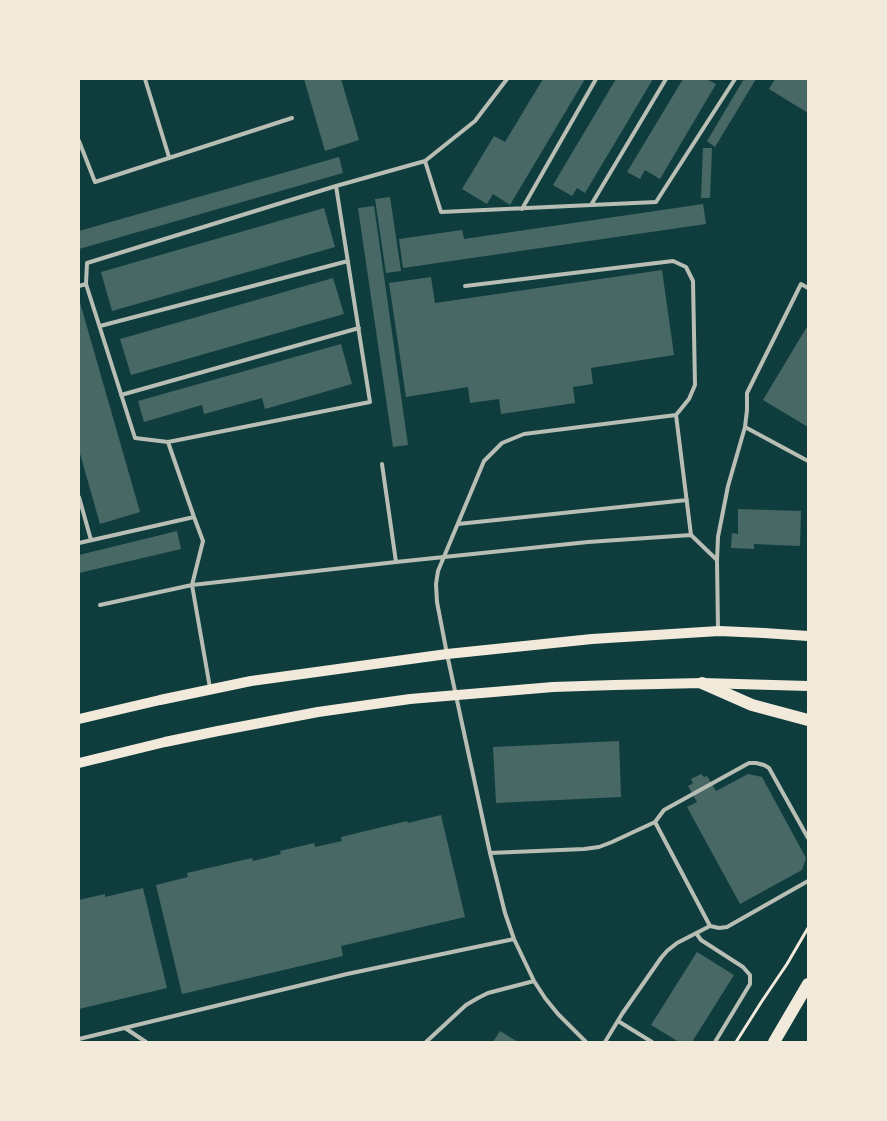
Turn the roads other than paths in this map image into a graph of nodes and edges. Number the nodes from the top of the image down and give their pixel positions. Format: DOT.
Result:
graph roads {
  1 [pos="145,79"];
  2 [pos="507,79"];
  3 [pos="596,79"];
  4 [pos="666,79"];
  5 [pos="734,79"];
  6 [pos="292,118"];
  7 [pos="79,141"];
  8 [pos="169,157"];
  9 [pos="425,161"];
  10 [pos="336,186"];
  11 [pos="591,205"];
  12 [pos="522,209"];
  13 [pos="348,262"];
  14 [pos="86,284"];
  15 [pos="79,286"];
  16 [pos="465,286"];
  17 [pos="808,288"];
  18 [pos="100,326"];
  19 [pos="358,328"];
  20 [pos="121,395"];
  21 [pos="676,416"];
  22 [pos="745,427"];
  23 [pos="168,442"];
  24 [pos="808,461"];
  25 [pos="382,464"];
  26 [pos="79,497"];
  27 [pos="687,500"];
  28 [pos="194,517"];
  29 [pos="458,524"];
  30 [pos="691,536"];
  31 [pos="91,540"];
  32 [pos="79,543"];
  33 [pos="444,558"];
  34 [pos="716,560"];
  35 [pos="396,562"];
  36 [pos="192,585"];
  37 [pos="100,605"];
  38 [pos="719,631"];
  39 [pos="808,636"];
  40 [pos="447,654"];
  41 [pos="702,683"];
  42 [pos="808,686"];
  43 [pos="210,689"];
  44 [pos="456,695"];
  45 [pos="79,719"];
  46 [pos="808,720"];
  47 [pos="79,763"];
  48 [pos="655,822"];
  49 [pos="808,838"];
  50 [pos="490,853"];
  51 [pos="808,881"];
  52 [pos="710,926"];
  53 [pos="696,933"];
  54 [pos="514,939"];
  55 [pos="534,981"];
  56 [pos="808,984"];
  57 [pos="618,1021"];
  58 [pos="125,1028"];
  59 [pos="79,1039"];
  60 [pos="146,1042"];
  61 [pos="426,1042"];
  62 [pos="586,1042"];
  63 [pos="605,1042"];
  64 [pos="652,1042"];
  65 [pos="715,1042"];
  66 [pos="774,1042"];
  1 -- 8 [label="lane"];
  2 -- 9 [label="lane"];
  3 -- 12 [label="lane"];
  4 -- 11 [label="lane"];
  5 -- 11 [label="lane"];
  6 -- 8 [label="lane"];
  7 -- 8 [label="lane"];
  9 -- 10 [label="lane"];
  9 -- 12 [label="lane"];
  10 -- 13 [label="lane"];
  10 -- 14 [label="lane"];
  11 -- 12 [label="lane"];
  13 -- 18 [label="lane"];
  13 -- 19 [label="lane"];
  14 -- 15 [label="lane"];
  14 -- 18 [label="lane"];
  16 -- 21 [label="lane"];
  17 -- 22 [label="lane"];
  18 -- 20 [label="lane"];
  19 -- 20 [label="lane"];
  19 -- 23 [label="lane"];
  20 -- 23 [label="lane"];
  21 -- 27 [label="lane"];
  21 -- 29 [label="lane"];
  22 -- 24 [label="lane"];
  22 -- 34 [label="lane"];
  23 -- 28 [label="lane"];
  25 -- 35 [label="lane"];
  26 -- 31 [label="lane"];
  27 -- 29 [label="lane"];
  27 -- 30 [label="lane"];
  28 -- 31 [label="lane"];
  28 -- 36 [label="lane"];
  29 -- 33 [label="lane"];
  30 -- 33 [label="lane"];
  30 -- 34 [label="lane"];
  31 -- 32 [label="lane"];
  33 -- 35 [label="lane"];
  33 -- 40 [label="lane"];
  34 -- 38 [label="lane"];
  35 -- 36 [label="lane"];
  36 -- 37 [label="lane"];
  36 -- 43 [label="lane"];
  38 -- 39 [label="main road"];
  38 -- 40 [label="main road"];
  40 -- 43 [label="main road"];
  40 -- 44 [label="lane"];
  41 -- 42 [label="main road"];
  41 -- 44 [label="main road"];
  41 -- 46 [label="main road"];
  43 -- 45 [label="main road"];
  44 -- 47 [label="main road"];
  44 -- 50 [label="lane"];
  48 -- 49 [label="lane"];
  48 -- 50 [label="lane"];
  48 -- 52 [label="lane"];
  50 -- 54 [label="lane"];
  51 -- 52 [label="lane"];
  52 -- 53 [label="lane"];
  53 -- 57 [label="lane"];
  53 -- 65 [label="lane"];
  54 -- 55 [label="lane"];
  54 -- 58 [label="lane"];
  55 -- 61 [label="lane"];
  55 -- 62 [label="lane"];
  56 -- 66 [label="main road"];
  57 -- 63 [label="lane"];
  57 -- 64 [label="lane"];
  58 -- 59 [label="lane"];
  58 -- 60 [label="lane"];
}
